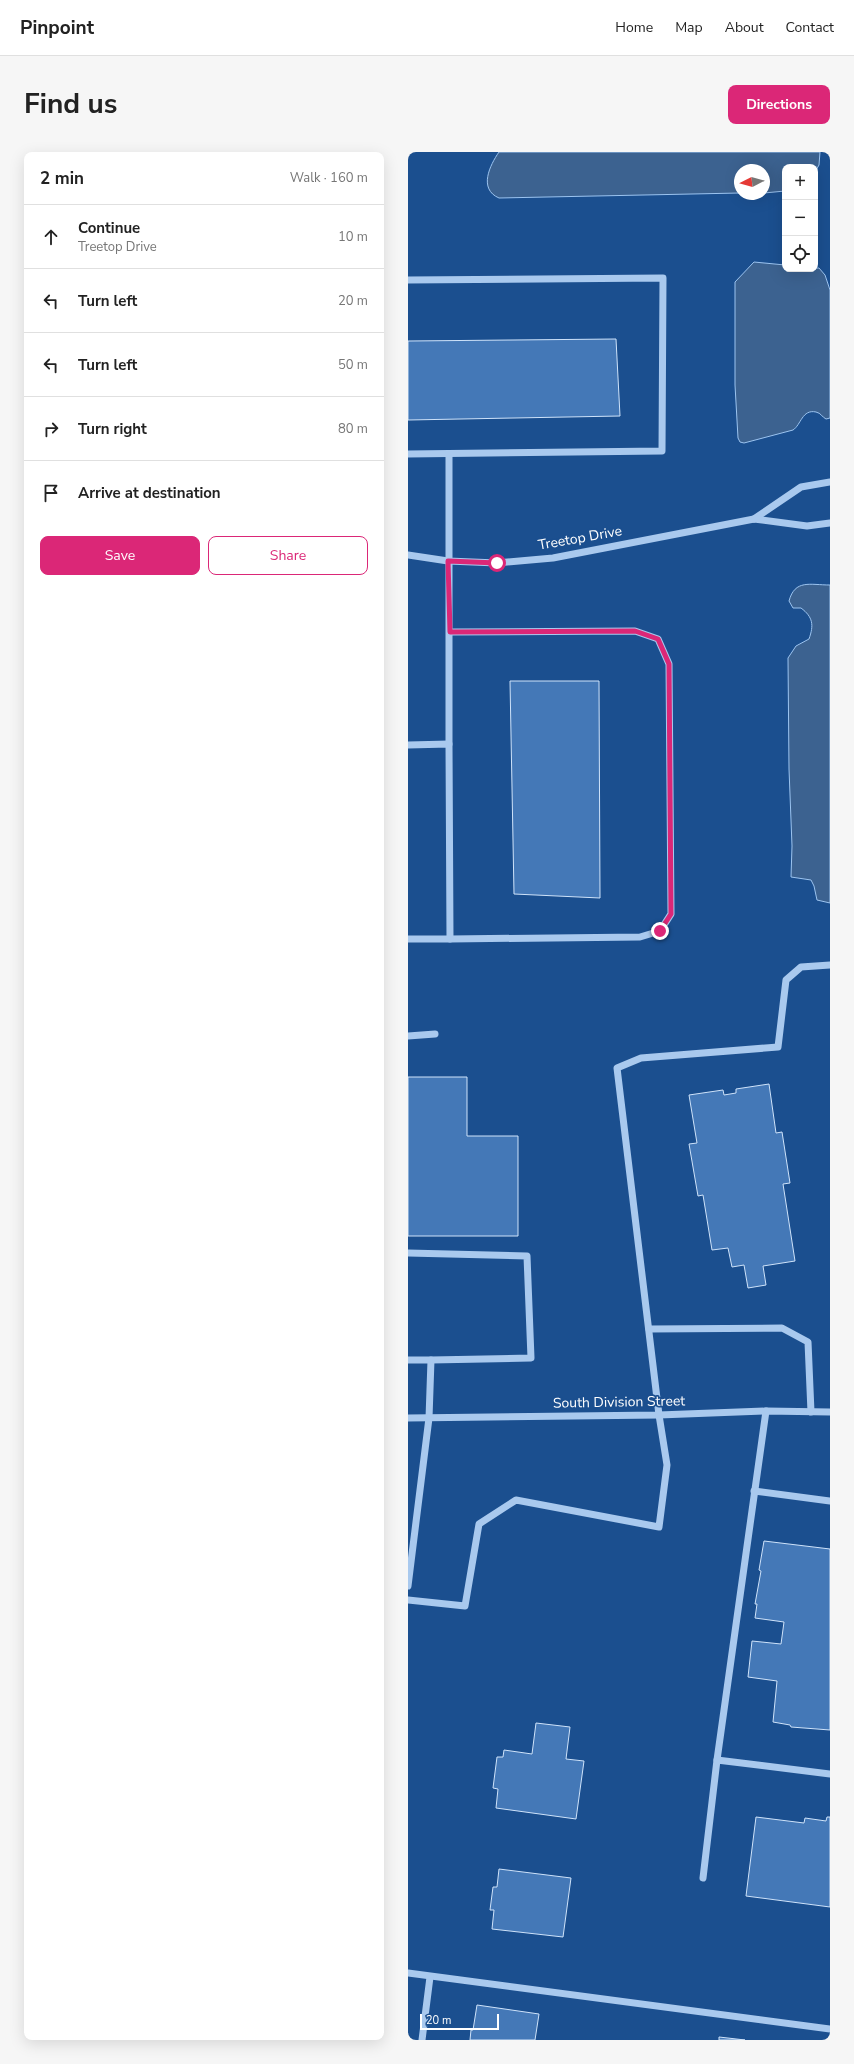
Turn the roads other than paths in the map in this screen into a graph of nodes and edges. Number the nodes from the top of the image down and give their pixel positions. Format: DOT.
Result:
graph roads {
  1 [pos="408,280"];
  2 [pos="408,454"];
  3 [pos="449,454"];
  4 [pos="830,482"];
  5 [pos="754,518"];
  6 [pos="830,523"];
  7 [pos="408,555"];
  8 [pos="448,561"];
  9 [pos="450,632"];
  10 [pos="449,744"];
  11 [pos="408,745"];
  12 [pos="408,939"];
  13 [pos="450,939"];
  14 [pos="830,965"];
  15 [pos="435,1034"];
  16 [pos="408,1036"];
  17 [pos="408,1253"];
  18 [pos="649,1329"];
  19 [pos="408,1360"];
  20 [pos="431,1360"];
  21 [pos="766,1411"];
  22 [pos="810,1412"];
  23 [pos="830,1412"];
  24 [pos="659,1415"];
  25 [pos="408,1418"];
  26 [pos="430,1418"];
  27 [pos="754,1491"];
  28 [pos="830,1501"];
  29 [pos="408,1586"];
  30 [pos="408,1600"];
  31 [pos="717,1760"];
  32 [pos="830,1774"];
  33 [pos="703,1878"];
  34 [pos="408,1973"];
  35 [pos="430,1977"];
  36 [pos="830,2029"];
  37 [pos="422,2040"];
  1 -- 3 [label="street"];
  2 -- 3 [label="street"];
  3 -- 8 [label="street"];
  4 -- 5 [label="street, Treetop Drive"];
  5 -- 6 [label="street, Treetop Drive"];
  5 -- 8 [label="street, Treetop Drive"];
  7 -- 8 [label="street, Treetop Drive"];
  8 -- 9 [label="street"];
  9 -- 10 [label="street"];
  9 -- 13 [label="street"];
  10 -- 11 [label="street"];
  10 -- 13 [label="street"];
  12 -- 13 [label="street"];
  14 -- 18 [label="street"];
  15 -- 16 [label="street"];
  17 -- 20 [label="street"];
  18 -- 22 [label="street"];
  18 -- 24 [label="street"];
  19 -- 20 [label="street"];
  20 -- 26 [label="street"];
  21 -- 22 [label="street, South Division Street"];
  21 -- 24 [label="street, South Division Street"];
  21 -- 27 [label="street"];
  22 -- 23 [label="street, South Division Street"];
  24 -- 26 [label="street, South Division Street"];
  24 -- 30 [label="street"];
  25 -- 26 [label="street, South Division Street"];
  26 -- 29 [label="street"];
  27 -- 28 [label="street"];
  27 -- 31 [label="street"];
  31 -- 32 [label="street"];
  31 -- 33 [label="street"];
  34 -- 35 [label="street"];
  35 -- 36 [label="street"];
  35 -- 37 [label="street"];
}
